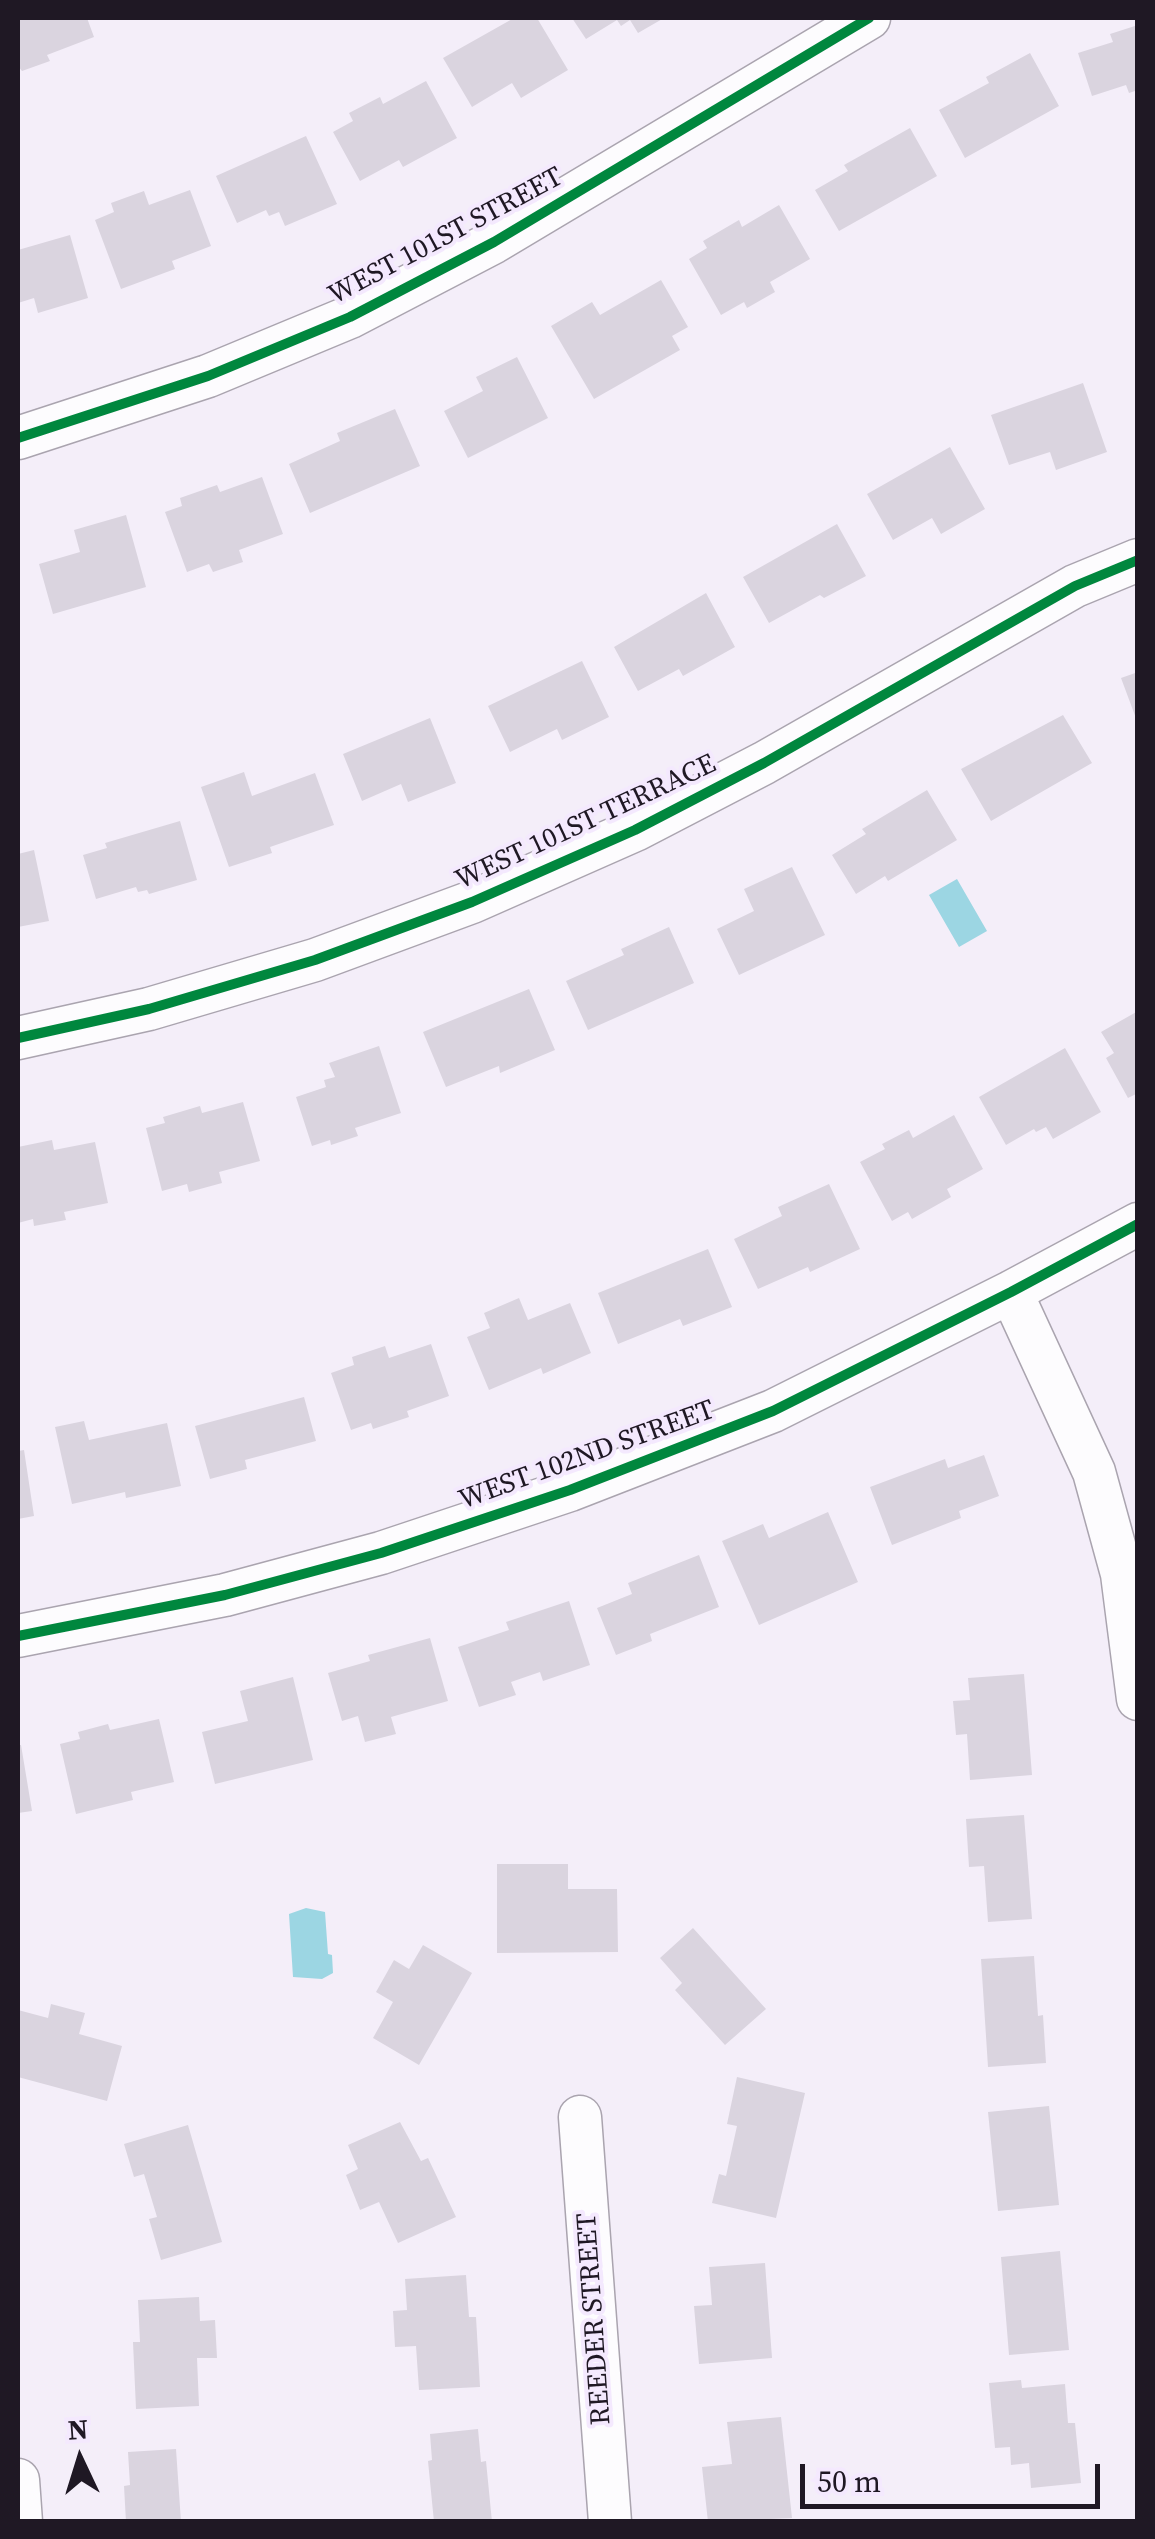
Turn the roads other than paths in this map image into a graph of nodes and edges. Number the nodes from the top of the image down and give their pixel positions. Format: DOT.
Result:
graph roads {
  1 [pos="869,18"];
  2 [pos="18,438"];
  3 [pos="1138,560"];
  4 [pos="18,1038"];
  5 [pos="1138,1224"];
  6 [pos="1011,1292"];
  7 [pos="18,1636"];
  8 [pos="1138,1699"];
  9 [pos="580,2117"];
  10 [pos="18,2480"];
  11 [pos="21,2522"];
  12 [pos="610,2522"];
  1 -- 2 [label="street, WEST 101ST STREET"];
  3 -- 4 [label="street, WEST 101ST TERRACE"];
  5 -- 6 [label="street, WEST 102ND STREET"];
  6 -- 7 [label="street, WEST 102ND STREET"];
  6 -- 8 [label="street"];
  9 -- 12 [label="street, REEDER STREET"];
  10 -- 11 [label="street"];
}
